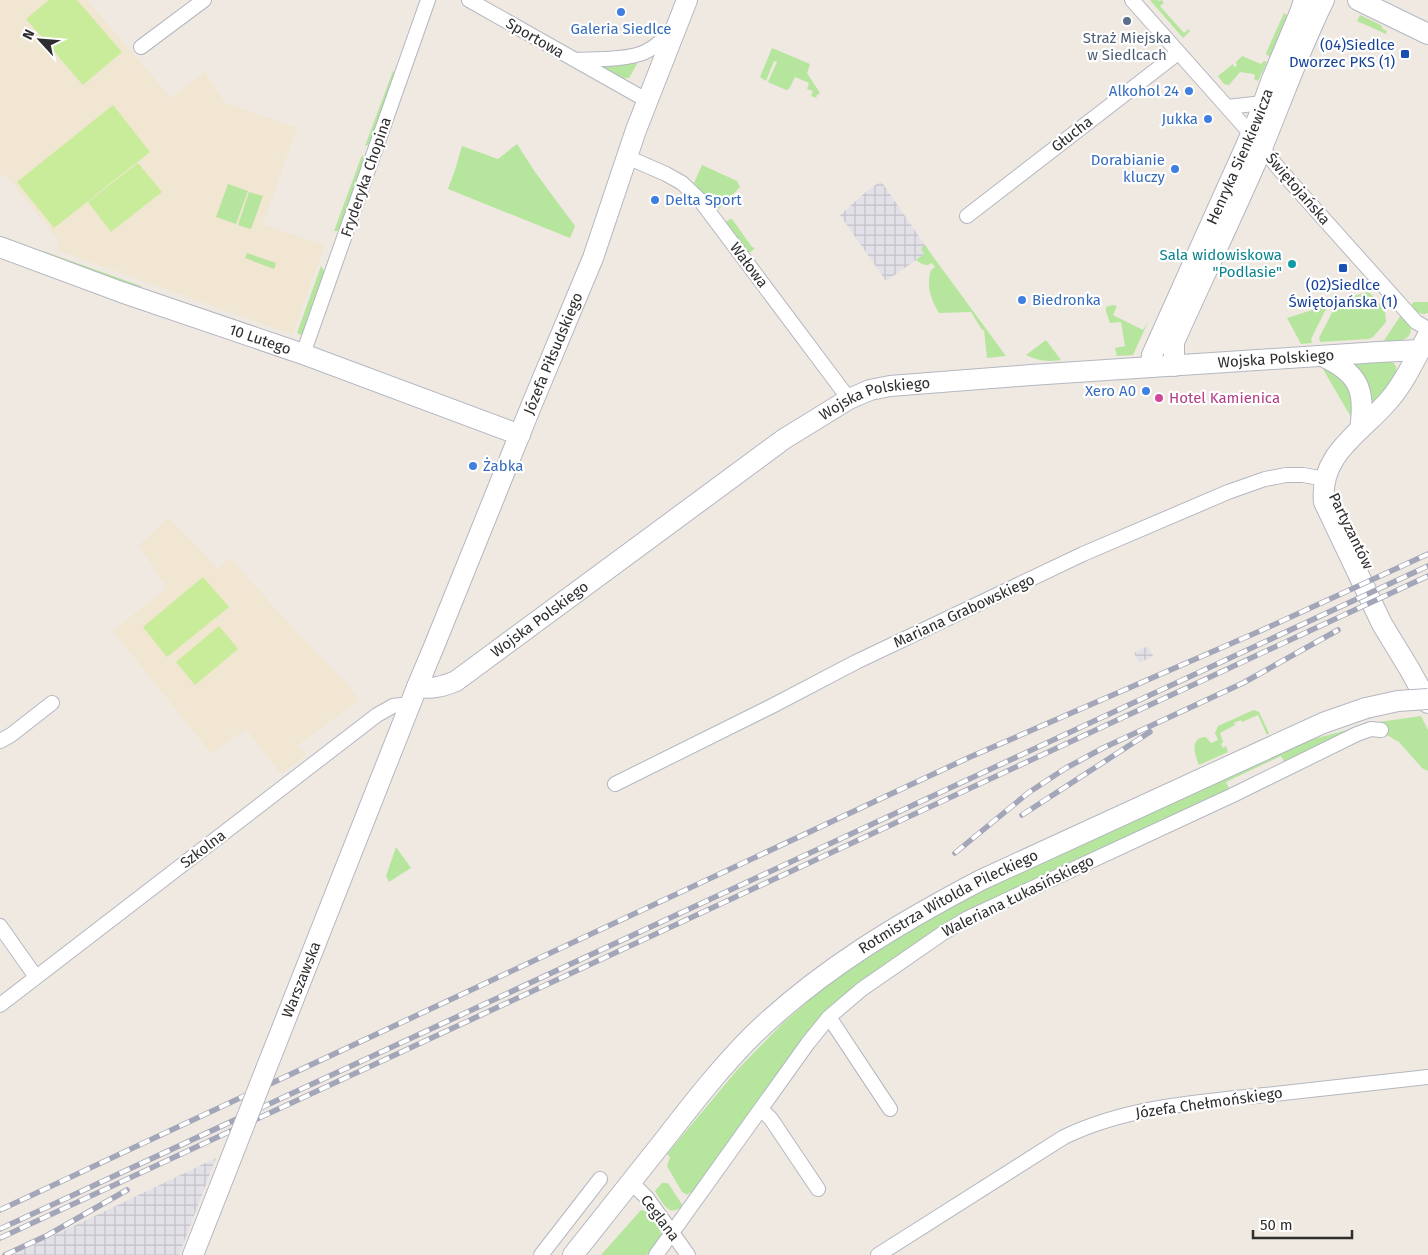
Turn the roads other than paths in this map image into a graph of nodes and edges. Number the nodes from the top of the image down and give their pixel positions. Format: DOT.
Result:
graph roads {
  1 [pos="204,0"];
  2 [pos="428,0"];
  3 [pos="469,0"];
  4 [pos="687,0"];
  5 [pos="1132,0"];
  6 [pos="1304,0"];
  7 [pos="1324,0"];
  8 [pos="1358,0"];
  9 [pos="678,23"];
  10 [pos="1428,34"];
  11 [pos="141,47"];
  12 [pos="1178,53"];
  13 [pos="575,60"];
  14 [pos="648,101"];
  15 [pos="1263,103"];
  16 [pos="1227,107"];
  17 [pos="1256,141"];
  18 [pos="628,157"];
  19 [pos="1280,170"];
  20 [pos="1241,196"];
  21 [pos="967,216"];
  22 [pos="1219,225"];
  23 [pos="0,247"];
  24 [pos="1428,329"];
  25 [pos="1424,343"];
  26 [pos="303,354"];
  27 [pos="1322,356"];
  28 [pos="1174,366"];
  29 [pos="1151,367"];
  30 [pos="849,399"];
  31 [pos="1360,429"];
  32 [pos="520,435"];
  33 [pos="1325,479"];
  34 [pos="413,695"];
  35 [pos="1428,701"];
  36 [pos="52,703"];
  37 [pos="1381,730"];
  38 [pos="0,741"];
  39 [pos="615,784"];
  40 [pos="0,926"];
  41 [pos="36,977"];
  42 [pos="0,1005"];
  43 [pos="829,1017"];
  44 [pos="1428,1077"];
  45 [pos="761,1109"];
  46 [pos="890,1109"];
  47 [pos="600,1179"];
  48 [pos="631,1182"];
  49 [pos="818,1189"];
  50 [pos="672,1233"];
  51 [pos="193,1255"];
  52 [pos="541,1255"];
  53 [pos="573,1255"];
  54 [pos="656,1255"];
  55 [pos="688,1255"];
  56 [pos="879,1255"];
  1 -- 11 [label="street"];
  2 -- 26 [label="street, Fryderyka Chopina"];
  3 -- 13 [label="street, Sportowa"];
  4 -- 9 [label="main road, Józefa Piłsudskiego"];
  5 -- 12 [label="street, Świętojańska"];
  6 -- 15 [label="main road, Henryka Sienkiewicza"];
  7 -- 17 [label="main road, Henryka Sienkiewicza"];
  8 -- 10 [label="main road"];
  9 -- 13 [label="street, Sportowa"];
  9 -- 14 [label="main road, Józefa Piłsudskiego"];
  12 -- 16 [label="street, Świętojańska"];
  12 -- 21 [label="street, Głucha"];
  13 -- 14 [label="street, Sportowa"];
  14 -- 18 [label="main road, Józefa Piłsudskiego"];
  15 -- 16 [label="street"];
  15 -- 17 [label="main road, Henryka Sienkiewicza"];
  16 -- 17 [label="street, Świętojańska"];
  17 -- 19 [label="street, Świętojańska"];
  17 -- 20 [label="main road, Henryka Sienkiewicza"];
  17 -- 22 [label="main road, Henryka Sienkiewicza"];
  18 -- 30 [label="street, Wałowa"];
  18 -- 32 [label="main road, Józefa Piłsudskiego"];
  19 -- 20 [label="street"];
  19 -- 24 [label="street, Świętojańska"];
  20 -- 22 [label="main road, Henryka Sienkiewicza"];
  22 -- 28 [label="main road, Henryka Sienkiewicza"];
  22 -- 29 [label="main road, Henryka Sienkiewicza"];
  23 -- 26 [label="main road, 10 Lutego"];
  25 -- 27 [label="main road, Wojska Polskiego"];
  25 -- 31 [label="main road"];
  26 -- 32 [label="main road, 10 Lutego"];
  27 -- 28 [label="main road, Wojska Polskiego"];
  27 -- 31 [label="main road"];
  28 -- 29 [label="main road, Wojska Polskiego"];
  29 -- 30 [label="main road, Wojska Polskiego"];
  30 -- 34 [label="main road, Wojska Polskiego"];
  31 -- 33 [label="main road"];
  32 -- 34 [label="main road, Józefa Piłsudskiego"];
  33 -- 35 [label="main road, Partyzantów"];
  33 -- 39 [label="street, Mariana Grabowskiego"];
  34 -- 41 [label="street, Szkolna"];
  34 -- 51 [label="main road, Warszawska, bridge"];
  35 -- 48 [label="main road, Rotmistrza Witolda Pileckiego, bridge"];
  36 -- 38 [label="street"];
  37 -- 43 [label="street, Waleriana Łukasińskiego"];
  40 -- 41 [label="street"];
  41 -- 42 [label="street, Szkolna"];
  43 -- 45 [label="street, Waleriana Łukasińskiego"];
  43 -- 46 [label="street"];
  44 -- 56 [label="street, Józefa Chełmońskiego"];
  45 -- 49 [label="street"];
  45 -- 50 [label="street, Waleriana Łukasińskiego"];
  47 -- 52 [label="street"];
  48 -- 50 [label="street, Ceglana"];
  48 -- 53 [label="main road, Rotmistrza Witolda Pileckiego"];
  50 -- 54 [label="street, Waleriana Łukasińskiego"];
  50 -- 55 [label="street, Ceglana"];
}
